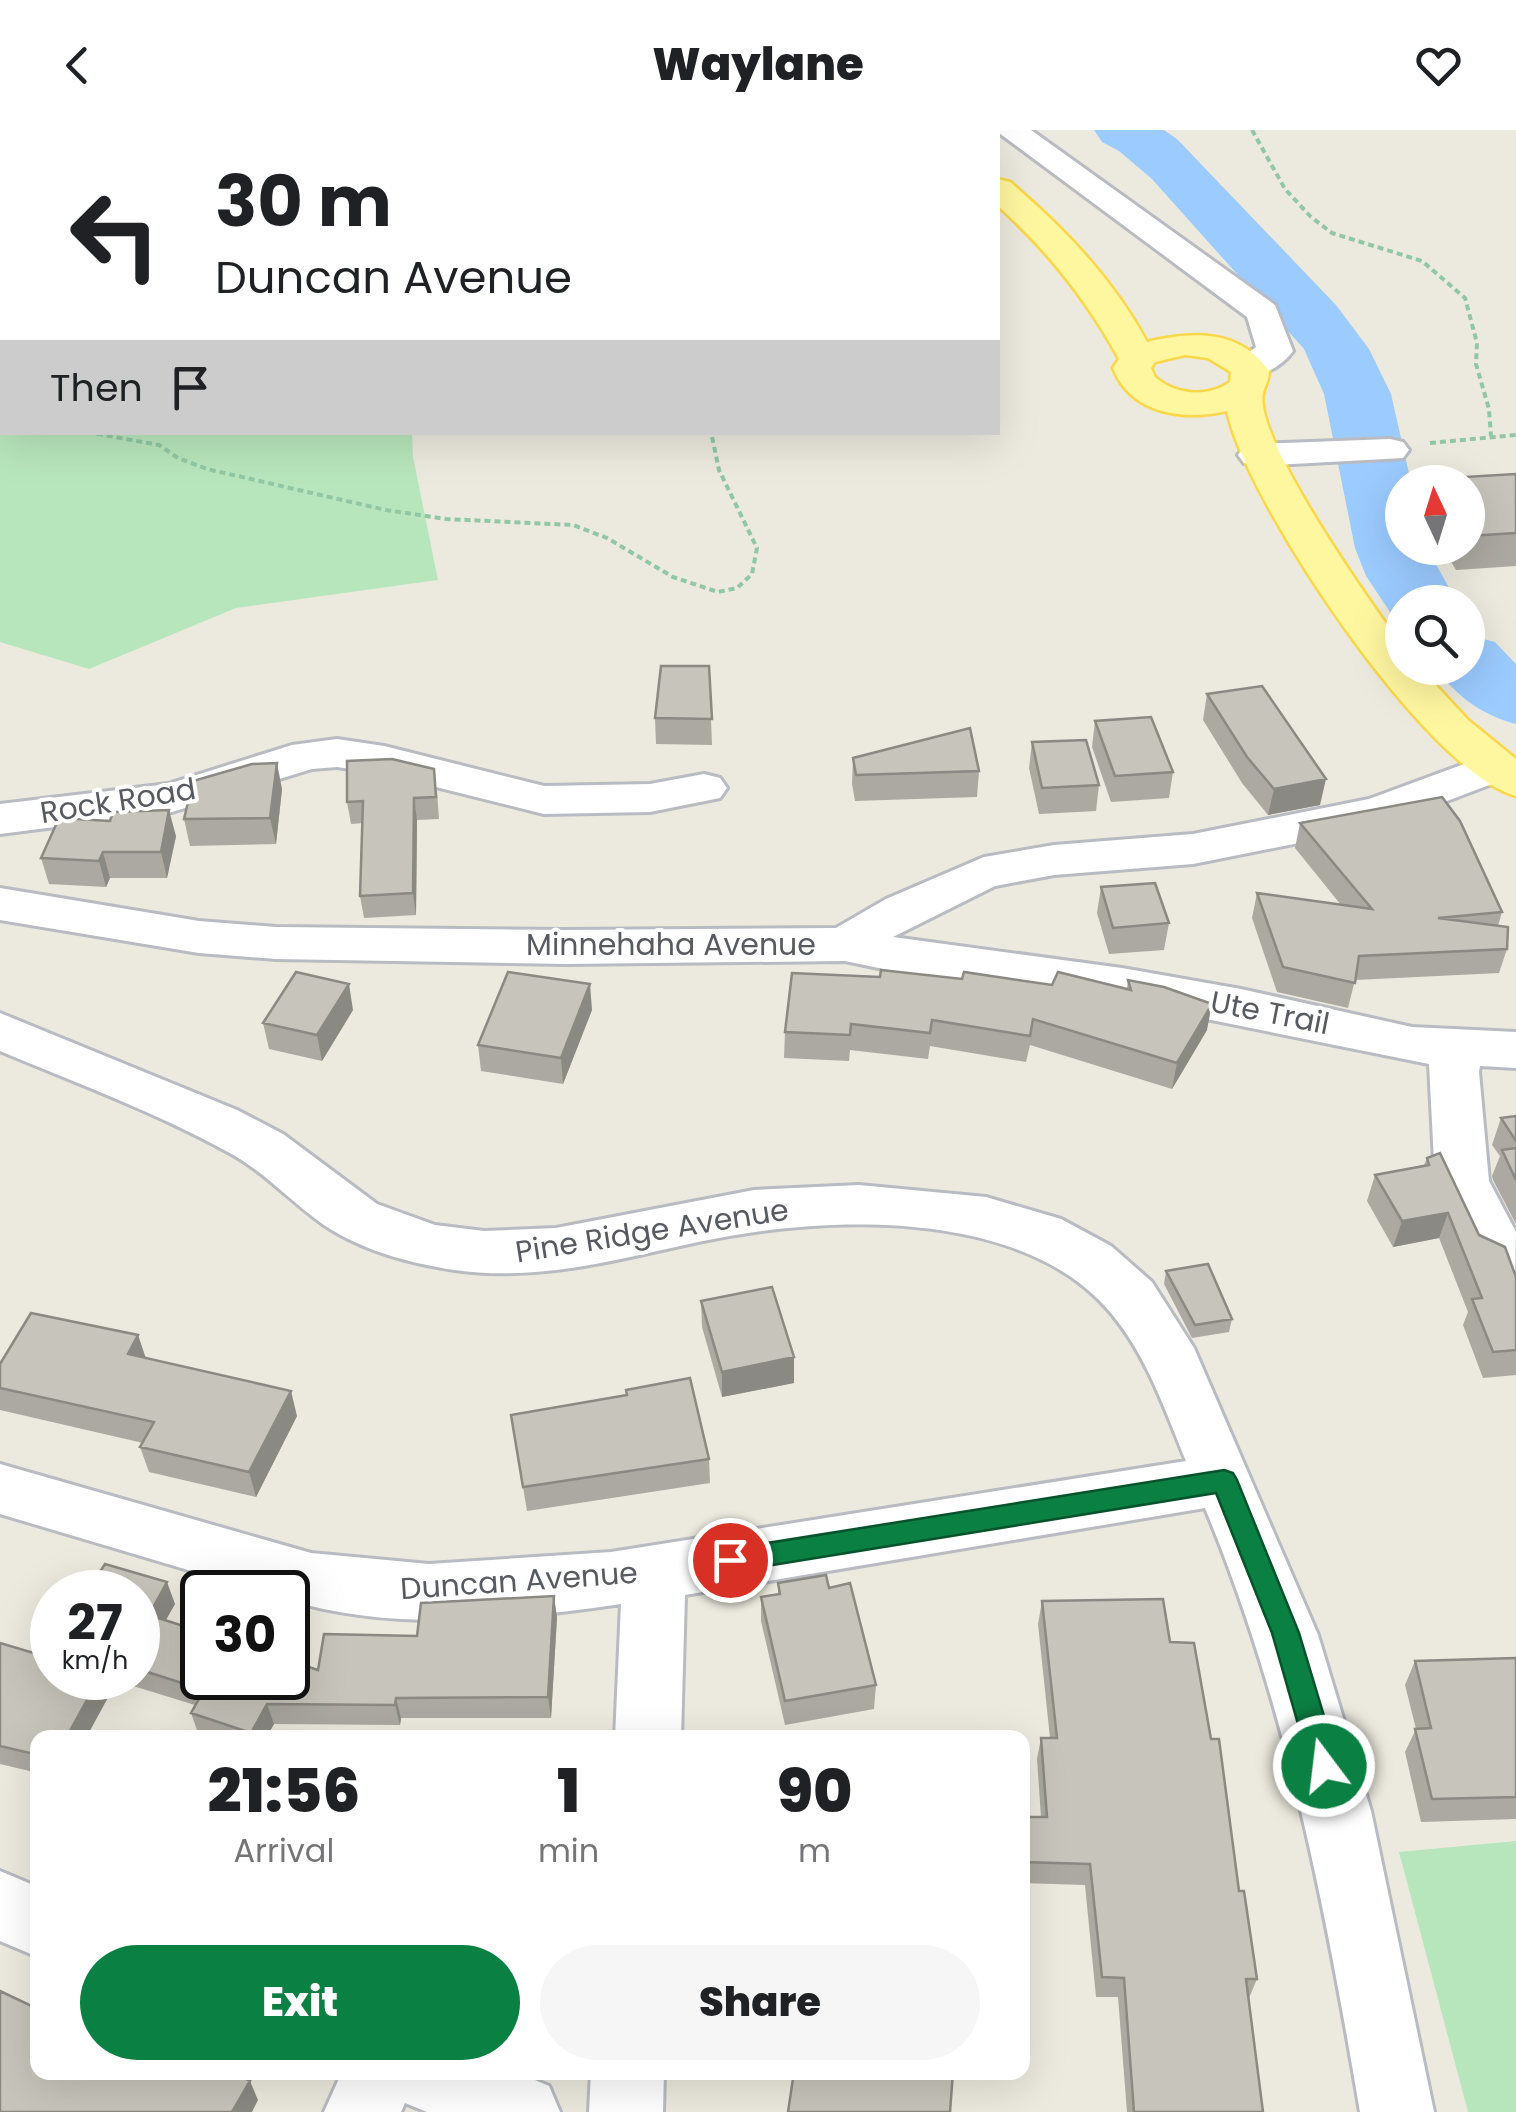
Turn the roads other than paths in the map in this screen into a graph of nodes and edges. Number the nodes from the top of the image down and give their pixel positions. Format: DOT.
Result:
graph roads {
  1 [pos="1011,130"];
  2 [pos="1000,192"];
  3 [pos="1077,263"];
  4 [pos="1215,278"];
  5 [pos="1195,345"];
  6 [pos="1137,358"];
  7 [pos="1246,380"];
  8 [pos="1170,400"];
  9 [pos="1371,451"];
  10 [pos="1257,454"];
  11 [pos="1505,774"];
  12 [pos="704,788"];
  13 [pos="0,819"];
  14 [pos="0,904"];
  15 [pos="846,944"];
  16 [pos="0,1030"];
  17 [pos="1457,1050"];
  18 [pos="1516,1050"];
  19 [pos="1516,1257"];
  20 [pos="1224,1480"];
  21 [pos="0,1489"];
  22 [pos="654,1573"];
  23 [pos="648,1730"];
  24 [pos="0,1905"];
  25 [pos="30,1918"];
  26 [pos="378,2080"];
  27 [pos="439,2080"];
  28 [pos="628,2080"];
  29 [pos="361,2112"];
  30 [pos="523,2112"];
  31 [pos="626,2112"];
  32 [pos="1396,2112"];
  1 -- 4 [label="street"];
  2 -- 3 [label="main road"];
  3 -- 5 [label="main road"];
  3 -- 6 [label="main road"];
  4 -- 5 [label="street"];
  4 -- 7 [label="street"];
  5 -- 6 [label="main road"];
  5 -- 7 [label="main road"];
  6 -- 8 [label="main road"];
  7 -- 8 [label="main road"];
  7 -- 10 [label="main road"];
  8 -- 10 [label="main road"];
  9 -- 10 [label="street"];
  10 -- 11 [label="main road"];
  11 -- 15 [label="street, Minnehaha Avenue"];
  12 -- 13 [label="street, Rock Road"];
  14 -- 15 [label="street, Minnehaha Avenue"];
  15 -- 17 [label="street, Ute Trail"];
  16 -- 20 [label="street, Pine Ridge Avenue"];
  17 -- 18 [label="street, Ute Trail"];
  17 -- 19 [label="street"];
  20 -- 22 [label="street, Duncan Avenue"];
  20 -- 32 [label="street, Pine Ridge Avenue"];
  21 -- 22 [label="street, Duncan Avenue"];
  22 -- 23 [label="street"];
  24 -- 25 [label="street"];
  26 -- 29 [label="street"];
  27 -- 30 [label="street"];
  28 -- 31 [label="street"];
}
